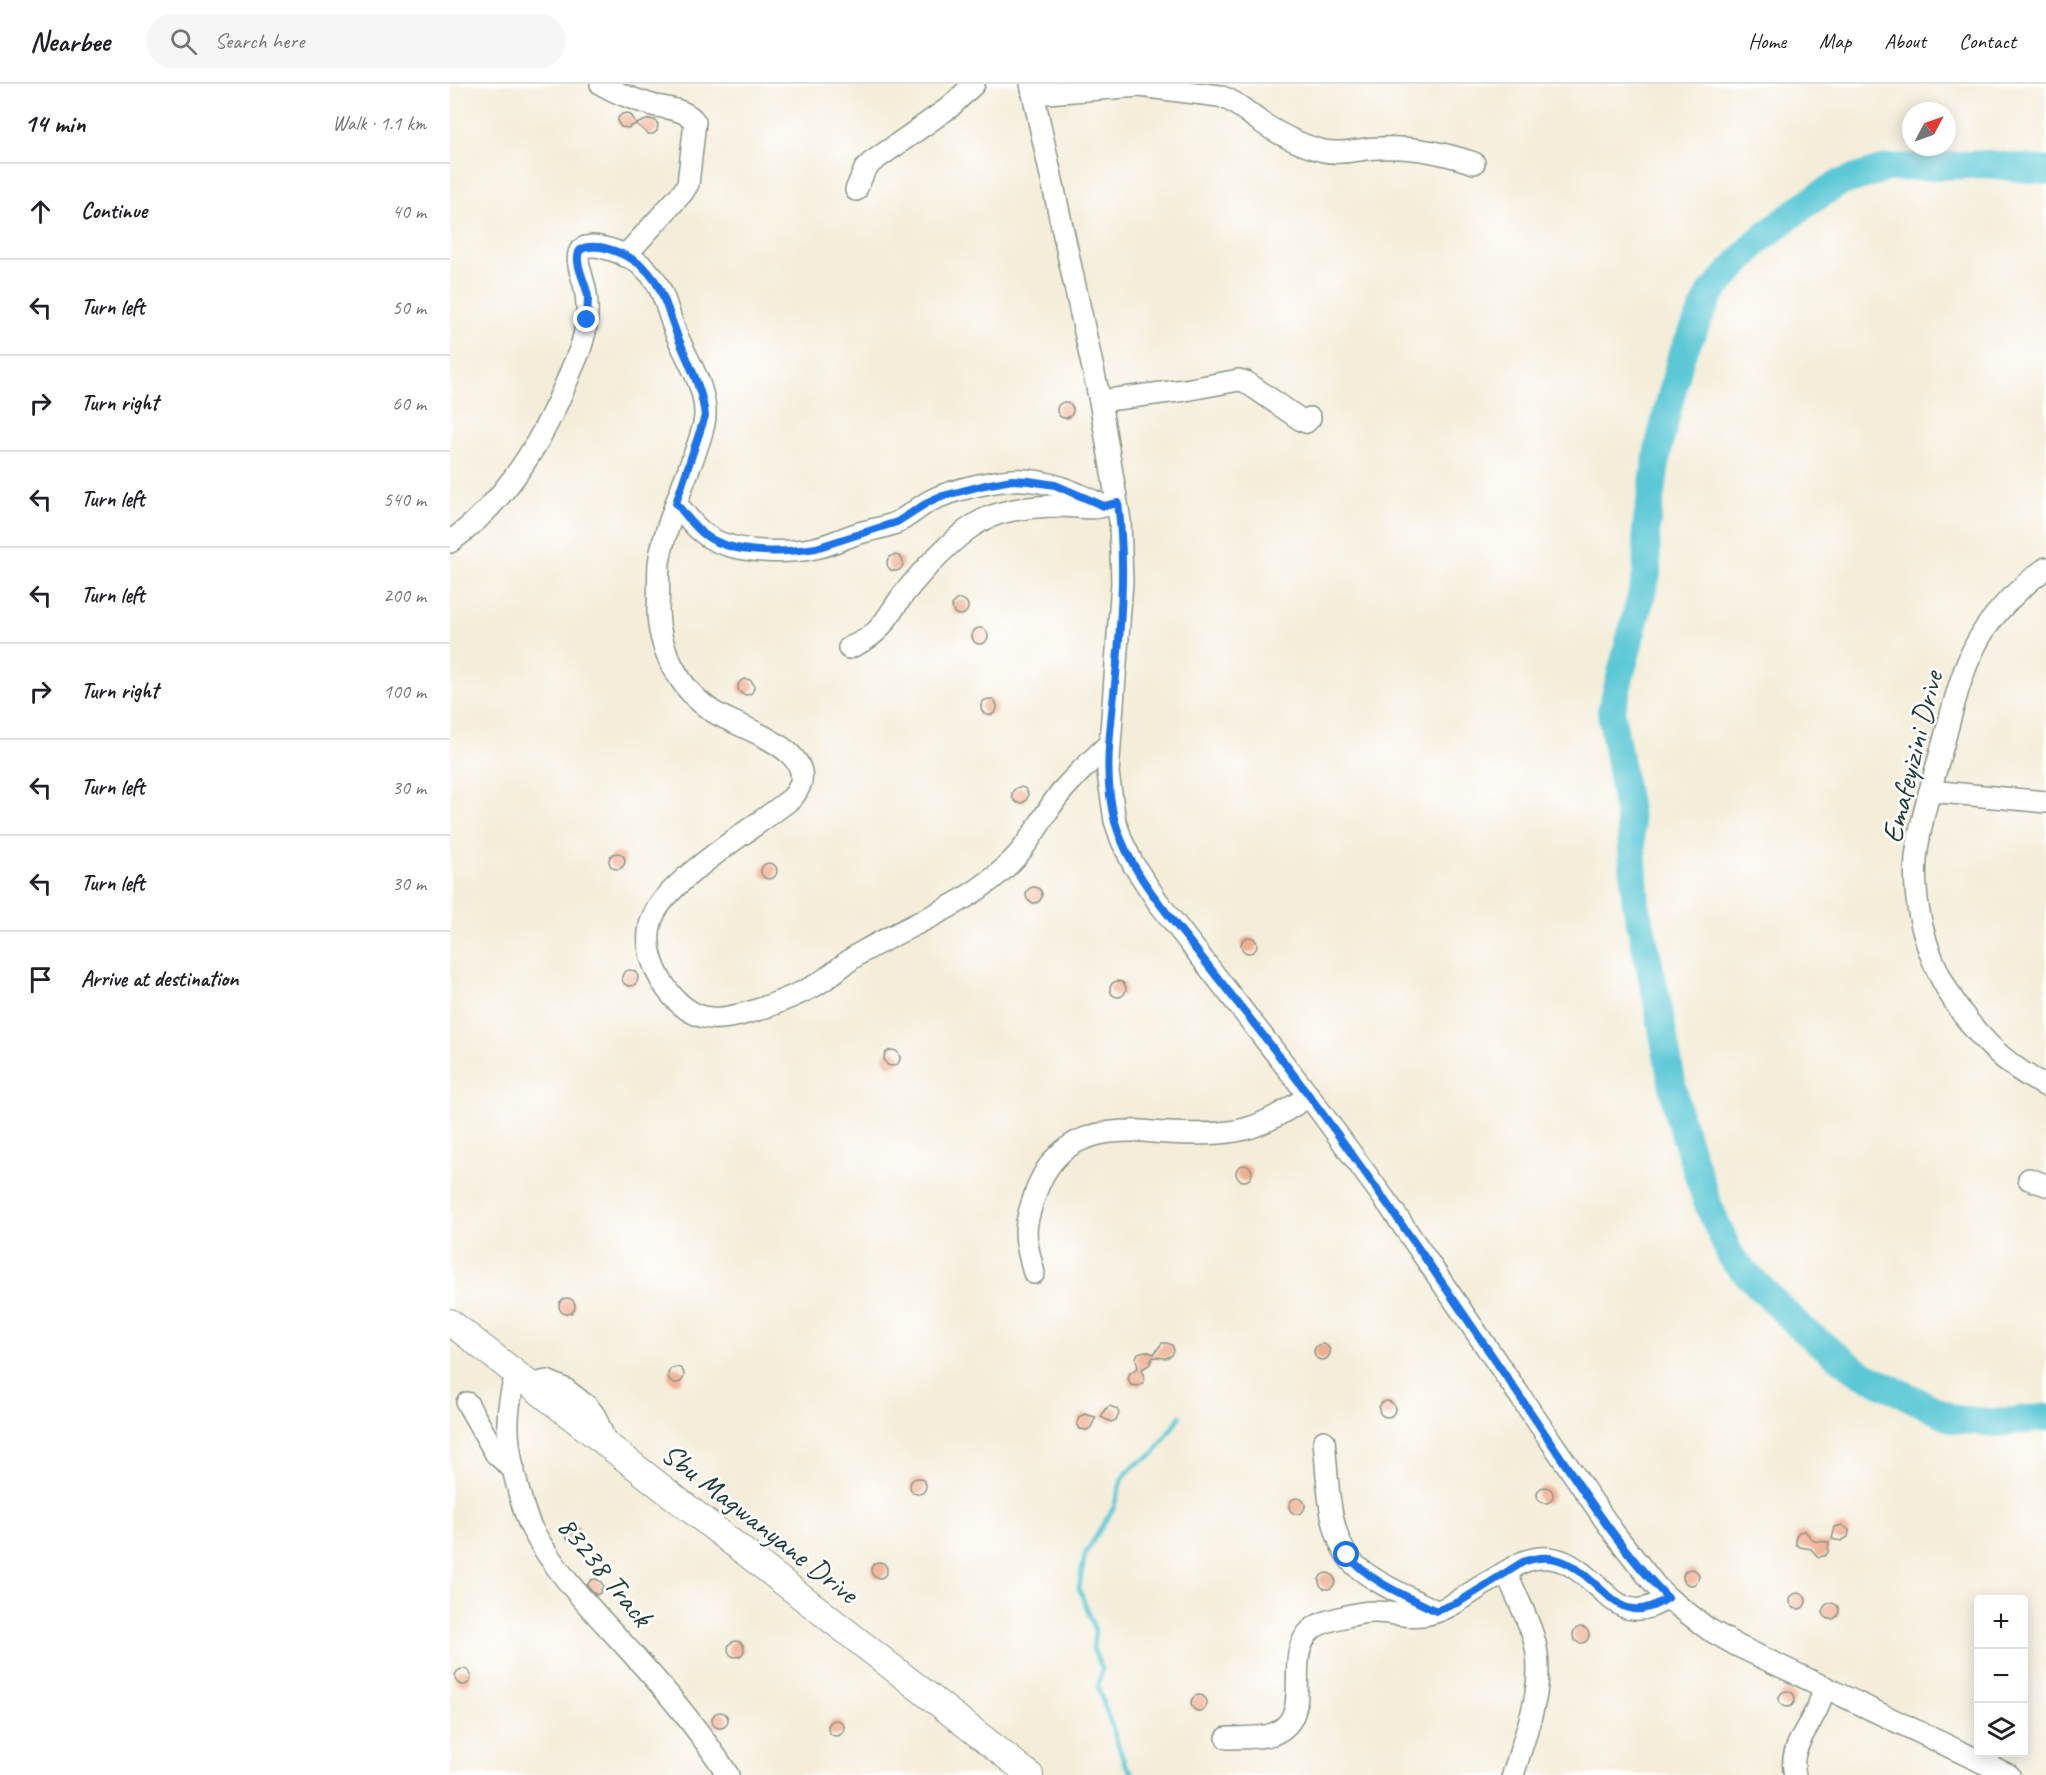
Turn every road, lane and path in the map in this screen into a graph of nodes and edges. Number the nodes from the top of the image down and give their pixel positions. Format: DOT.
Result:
graph roads {
  1 [pos="601,84"];
  2 [pos="974,84"];
  3 [pos="1032,89"];
  4 [pos="1474,163"];
  5 [pos="856,190"];
  6 [pos="625,256"];
  7 [pos="1100,401"];
  8 [pos="1310,418"];
  9 [pos="676,503"];
  10 [pos="1111,505"];
  11 [pos="450,542"];
  12 [pos="2046,568"];
  13 [pos="849,648"];
  14 [pos="1109,744"];
  15 [pos="1930,791"];
  16 [pos="2046,802"];
  17 [pos="2046,1086"];
  18 [pos="1310,1096"];
  19 [pos="1034,1273"];
  20 [pos="450,1322"];
  21 [pos="523,1380"];
  22 [pos="467,1403"];
  23 [pos="1324,1441"];
  24 [pos="514,1470"];
  25 [pos="1506,1572"];
  26 [pos="1668,1598"];
  27 [pos="1436,1611"];
  28 [pos="1824,1687"];
  29 [pos="1227,1738"];
  30 [pos="728,1775"];
  31 [pos="1030,1775"];
  32 [pos="1513,1775"];
  33 [pos="1795,1775"];
  34 [pos="2009,1775"];
  1 -- 6 [label="street"];
  2 -- 5 [label="street"];
  3 -- 4 [label="street"];
  3 -- 7 [label="street"];
  6 -- 9 [label="street"];
  6 -- 11 [label="street"];
  7 -- 8 [label="street"];
  7 -- 10 [label="street"];
  9 -- 10 [label="street"];
  9 -- 14 [label="street"];
  10 -- 13 [label="street"];
  10 -- 14 [label="street"];
  12 -- 15 [label="street, Emafeyizini Drive"];
  14 -- 18 [label="street"];
  15 -- 16 [label="street"];
  15 -- 17 [label="street, Emafeyizini Drive"];
  18 -- 19 [label="street"];
  18 -- 26 [label="street"];
  20 -- 21 [label="main road, Sbu Magwanyane Drive"];
  21 -- 24 [label="street, 83238 Track"];
  21 -- 31 [label="main road, Sbu Magwanyane Drive"];
  22 -- 24 [label="street"];
  23 -- 27 [label="street"];
  24 -- 30 [label="street, 83238 Track"];
  25 -- 26 [label="street"];
  25 -- 27 [label="street"];
  25 -- 32 [label="street"];
  26 -- 28 [label="street"];
  27 -- 29 [label="street"];
  28 -- 33 [label="street"];
  28 -- 34 [label="street"];
}
